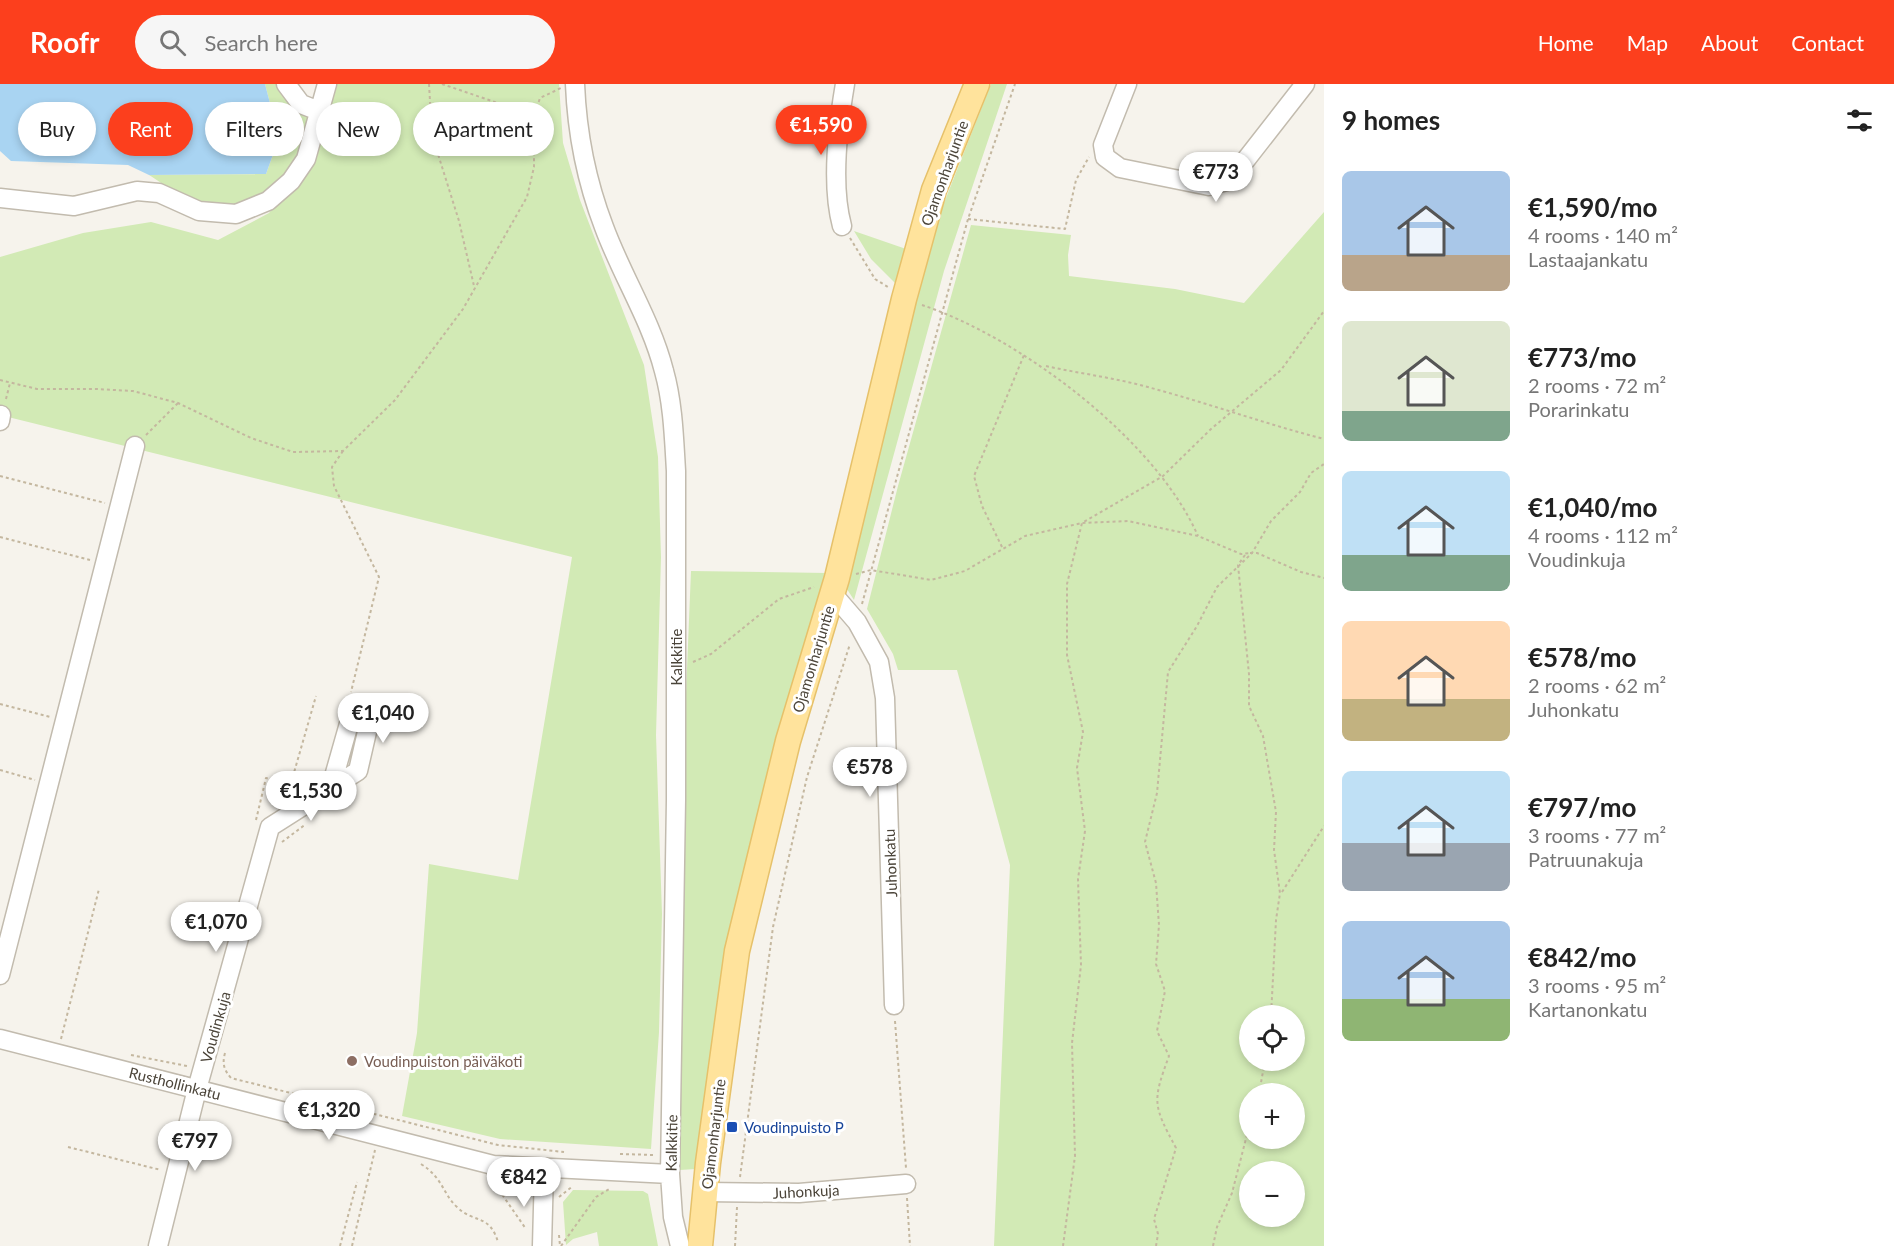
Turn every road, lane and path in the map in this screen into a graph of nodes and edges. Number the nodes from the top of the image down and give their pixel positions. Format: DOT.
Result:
graph roads {
  1 [pos="286,84"];
  2 [pos="327,84"];
  3 [pos="429,84"];
  4 [pos="442,84"];
  5 [pos="845,84"];
  6 [pos="977,84"];
  7 [pos="1015,84"];
  8 [pos="1127,84"];
  9 [pos="1305,84"];
  10 [pos="571,85"];
  11 [pos="322,102"];
  12 [pos="494,102"];
  13 [pos="539,102"];
  14 [pos="316,110"];
  15 [pos="316,122"];
  16 [pos="1103,146"];
  17 [pos="534,156"];
  18 [pos="0,198"];
  19 [pos="968,219"];
  20 [pos="842,226"];
  21 [pos="474,286"];
  22 [pos="904,299"];
  23 [pos="1324,311"];
  24 [pos="942,312"];
  25 [pos="1024,355"];
  26 [pos="1044,366"];
  27 [pos="0,380"];
  28 [pos="178,403"];
  29 [pos="1231,411"];
  30 [pos="1324,439"];
  31 [pos="135,446"];
  32 [pos="344,451"];
  33 [pos="1324,464"];
  34 [pos="0,476"];
  35 [pos="1163,476"];
  36 [pos="119,507"];
  37 [pos="1082,523"];
  38 [pos="1198,536"];
  39 [pos="0,537"];
  40 [pos="1003,547"];
  41 [pos="1252,553"];
  42 [pos="1247,554"];
  43 [pos="105,564"];
  44 [pos="1238,565"];
  45 [pos="871,570"];
  46 [pos="1324,578"];
  47 [pos="834,587"];
  48 [pos="857,622"];
  49 [pos="676,668"];
  50 [pos="350,694"];
  51 [pos="316,696"];
  52 [pos="0,704"];
  53 [pos="65,721"];
  54 [pos="0,770"];
  55 [pos="49,783"];
  56 [pos="291,783"];
  57 [pos="331,787"];
  58 [pos="308,823"];
  59 [pos="1324,826"];
  60 [pos="282,842"];
  61 [pos="99,889"];
  62 [pos="1280,893"];
  63 [pos="0,975"];
  64 [pos="894,1005"];
  65 [pos="1272,1005"];
  66 [pos="0,1039"];
  67 [pos="225,1051"];
  68 [pos="57,1054"];
  69 [pos="197,1089"];
  70 [pos="68,1147"];
  71 [pos="1243,1149"];
  72 [pos="385,1150"];
  73 [pos="572,1152"];
  74 [pos="615,1154"];
  75 [pos="658,1156"];
  76 [pos="419,1162"];
  77 [pos="544,1170"];
  78 [pos="167,1171"];
  79 [pos="670,1174"];
  80 [pos="497,1179"];
  81 [pos="504,1181"];
  82 [pos="357,1182"];
  83 [pos="906,1184"];
  84 [pos="579,1186"];
  85 [pos="603,1187"];
  86 [pos="705,1192"];
  87 [pos="737,1193"];
  88 [pos="528,1200"];
  89 [pos="556,1205"];
  90 [pos="558,1225"];
  91 [pos="526,1229"];
  92 [pos="498,1242"];
  93 [pos="158,1246"];
  94 [pos="340,1246"];
  95 [pos="352,1246"];
  96 [pos="543,1246"];
  97 [pos="561,1246"];
  98 [pos="680,1246"];
  99 [pos="700,1246"];
  100 [pos="735,1246"];
  101 [pos="910,1246"];
  102 [pos="1063,1246"];
  103 [pos="1156,1246"];
  104 [pos="1213,1246"];
  1 -- 14 [label="street"];
  2 -- 11 [label="street"];
  3 -- 21 [label="path"];
  4 -- 12 [label="path"];
  5 -- 20 [label="street"];
  6 -- 22 [label="main road, Ojamonharjuntie"];
  7 -- 19 [label="path"];
  8 -- 16 [label="street"];
  9 -- 16 [label="street"];
  10 -- 13 [label="path"];
  10 -- 49 [label="street, Kalkkitie"];
  15 -- 18 [label="street"];
  16 -- 19 [label="path"];
  17 -- 21 [label="path"];
  19 -- 24 [label="path"];
  20 -- 22 [label="path"];
  21 -- 32 [label="path"];
  22 -- 24 [label="path"];
  22 -- 47 [label="main road, Ojamonharjuntie"];
  23 -- 29 [label="path"];
  24 -- 25 [label="path"];
  24 -- 45 [label="path"];
  25 -- 26 [label="path"];
  25 -- 40 [label="path"];
  26 -- 29 [label="path"];
  26 -- 35 [label="path"];
  27 -- 28 [label="path"];
  28 -- 31 [label="path"];
  28 -- 32 [label="path"];
  29 -- 30 [label="path"];
  29 -- 35 [label="path"];
  31 -- 36 [label="street"];
  32 -- 50 [label="path"];
  33 -- 41 [label="path"];
  34 -- 36 [label="path"];
  35 -- 37 [label="path"];
  35 -- 38 [label="path"];
  36 -- 43 [label="street"];
  37 -- 38 [label="path"];
  37 -- 40 [label="path"];
  37 -- 102 [label="path"];
  38 -- 42 [label="path"];
  39 -- 43 [label="path"];
  40 -- 45 [label="path"];
  41 -- 42 [label="path"];
  41 -- 44 [label="path"];
  41 -- 46 [label="path"];
  42 -- 44 [label="path"];
  43 -- 53 [label="street"];
  44 -- 62 [label="path"];
  44 -- 103 [label="path"];
  45 -- 47 [label="path"];
  45 -- 48 [label="path"];
  47 -- 48 [label="street, Juhonkatu"];
  47 -- 49 [label="path"];
  47 -- 86 [label="main road, Ojamonharjuntie"];
  48 -- 64 [label="street, Juhonkatu"];
  48 -- 87 [label="path"];
  49 -- 79 [label="street, Kalkkitie"];
  51 -- 56 [label="path"];
  52 -- 53 [label="path"];
  53 -- 55 [label="street"];
  54 -- 55 [label="path"];
  55 -- 63 [label="street"];
  57 -- 69 [label="street, Voudinkuja"];
  58 -- 60 [label="path"];
  59 -- 62 [label="path"];
  61 -- 68 [label="path"];
  62 -- 65 [label="path"];
  64 -- 83 [label="path"];
  66 -- 68 [label="street, Rusthollinkatu"];
  67 -- 73 [label="path"];
  68 -- 69 [label="street, Rusthollinkatu"];
  69 -- 77 [label="street, Rusthollinkatu"];
  69 -- 93 [label="street, Voudinkuja"];
  70 -- 78 [label="path"];
  71 -- 104 [label="path"];
  72 -- 95 [label="path"];
  74 -- 75 [label="path"];
  76 -- 92 [label="path"];
  77 -- 79 [label="street, Rusthollinkatu"];
  77 -- 96 [label="street"];
  79 -- 98 [label="street, Kalkkitie"];
  80 -- 91 [label="path"];
  81 -- 88 [label="path"];
  82 -- 94 [label="path"];
  83 -- 87 [label="street, Juhonkuja"];
  83 -- 101 [label="path"];
  84 -- 89 [label="path"];
  85 -- 97 [label="path"];
  86 -- 87 [label="street, Juhonkuja"];
  86 -- 99 [label="main road, Ojamonharjuntie"];
  87 -- 100 [label="path"];
  90 -- 97 [label="path"];
}
